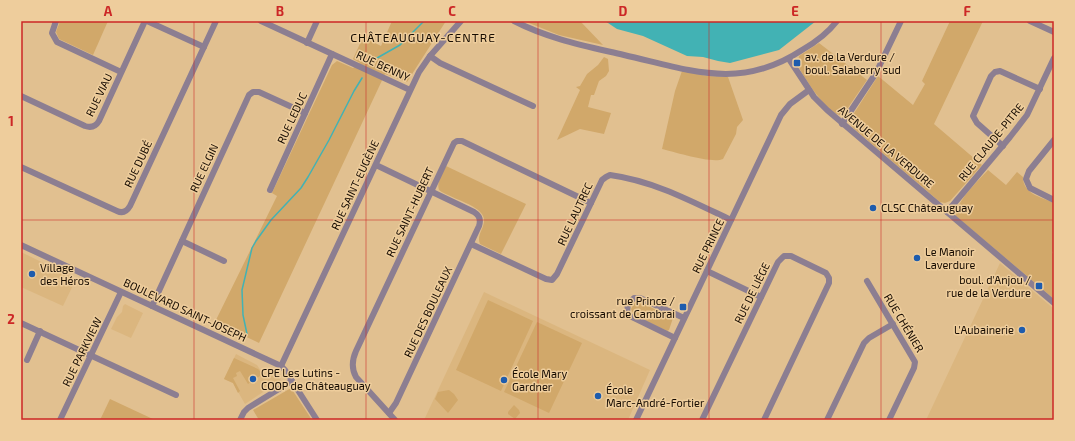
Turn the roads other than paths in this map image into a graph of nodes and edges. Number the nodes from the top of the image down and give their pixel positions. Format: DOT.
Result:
graph roads {
  1 [pos="56,21"];
  2 [pos="146,21"];
  3 [pos="216,21"];
  4 [pos="260,21"];
  5 [pos="317,21"];
  6 [pos="461,21"];
  7 [pos="514,21"];
  8 [pos="837,21"];
  9 [pos="901,21"];
  10 [pos="1030,21"];
  11 [pos="1054,32"];
  12 [pos="307,42"];
  13 [pos="204,47"];
  14 [pos="332,54"];
  15 [pos="430,56"];
  16 [pos="1054,58"];
  17 [pos="789,59"];
  18 [pos="122,72"];
  19 [pos="1040,89"];
  20 [pos="410,90"];
  21 [pos="809,90"];
  22 [pos="21,96"];
  23 [pos="533,106"];
  24 [pos="305,113"];
  25 [pos="842,124"];
  26 [pos="1054,140"];
  27 [pos="1003,146"];
  28 [pos="376,165"];
  29 [pos="21,167"];
  30 [pos="270,190"];
  31 [pos="431,191"];
  32 [pos="1054,200"];
  33 [pos="591,203"];
  34 [pos="947,212"];
  35 [pos="731,220"];
  36 [pos="182,241"];
  37 [pos="471,244"];
  38 [pos="21,245"];
  39 [pos="224,261"];
  40 [pos="707,271"];
  41 [pos="867,281"];
  42 [pos="121,292"];
  43 [pos="761,297"];
  44 [pos="1054,303"];
  45 [pos="152,306"];
  46 [pos="684,318"];
  47 [pos="21,323"];
  48 [pos="893,324"];
  49 [pos="40,332"];
  50 [pos="675,338"];
  51 [pos="91,355"];
  52 [pos="27,360"];
  53 [pos="281,366"];
  54 [pos="292,381"];
  55 [pos="176,395"];
  56 [pos="389,413"];
  57 [pos="60,420"];
  58 [pos="240,420"];
  59 [pos="316,420"];
  60 [pos="395,420"];
  61 [pos="636,420"];
  62 [pos="702,420"];
  63 [pos="764,420"];
  64 [pos="827,420"];
  65 [pos="889,420"];
  1 -- 18 [label="street"];
  2 -- 13 [label="street"];
  2 -- 18 [label="street, RUE VIAU"];
  3 -- 13 [label="street, RUE DUBÉ"];
  4 -- 12 [label="street, RUE BENNY"];
  5 -- 12 [label="street"];
  6 -- 15 [label="street, RUE SAINT-EUGÈNE"];
  7 -- 17 [label="street"];
  8 -- 17 [label="street"];
  9 -- 25 [label="street"];
  10 -- 11 [label="street"];
  12 -- 14 [label="street, RUE BENNY"];
  13 -- 29 [label="street, RUE DUBÉ"];
  14 -- 20 [label="street, RUE BENNY"];
  14 -- 24 [label="street, RUE LEDUC"];
  15 -- 20 [label="street, RUE SAINT-EUGÈNE"];
  15 -- 23 [label="street"];
  16 -- 19 [label="street, RUE CLAUDE-PITRE"];
  17 -- 21 [label="street, AVENUE DE LA VERDURE"];
  18 -- 22 [label="street, RUE VIAU"];
  19 -- 27 [label="street, RUE CLAUDE-PITRE"];
  19 -- 27 [label="street"];
  20 -- 28 [label="street, RUE SAINT-EUGÈNE"];
  21 -- 25 [label="street, AVENUE DE LA VERDURE"];
  21 -- 35 [label="street, RUE PRINCE"];
  24 -- 30 [label="street, RUE LEDUC"];
  24 -- 36 [label="street, RUE ELGIN"];
  25 -- 34 [label="street, AVENUE DE LA VERDURE"];
  26 -- 32 [label="street"];
  27 -- 34 [label="street, RUE CLAUDE-PITRE"];
  28 -- 31 [label="street"];
  28 -- 53 [label="street, RUE SAINT-EUGÈNE"];
  31 -- 33 [label="street, RUE SAINT-HUBERT"];
  31 -- 37 [label="street, RUE DES BOULEAUX"];
  31 -- 56 [label="street, RUE SAINT-HUBERT"];
  33 -- 35 [label="street, RUE LAUTREC"];
  33 -- 37 [label="street, RUE LAUTREC"];
  34 -- 44 [label="street, AVENUE DE LA VERDURE"];
  35 -- 40 [label="street, RUE PRINCE"];
  36 -- 39 [label="street"];
  36 -- 45 [label="street, RUE ELGIN"];
  37 -- 56 [label="street, RUE DES BOULEAUX"];
  38 -- 42 [label="street, BOULEVARD SAINT-JOSEPH"];
  40 -- 43 [label="street"];
  40 -- 46 [label="street, RUE PRINCE"];
  41 -- 48 [label="street, RUE CHÉNIER"];
  42 -- 45 [label="street, BOULEVARD SAINT-JOSEPH"];
  42 -- 51 [label="street, RUE PARKVIEW"];
  43 -- 62 [label="street, RUE DE LIÈGE"];
  43 -- 63 [label="street, RUE DE LIÈGE"];
  45 -- 53 [label="street, BOULEVARD SAINT-JOSEPH"];
  46 -- 50 [label="street, RUE PRINCE"];
  46 -- 50 [label="street"];
  47 -- 49 [label="street"];
  48 -- 64 [label="street"];
  48 -- 65 [label="street, RUE CHÉNIER"];
  49 -- 51 [label="street"];
  49 -- 52 [label="street"];
  50 -- 61 [label="street, RUE PRINCE"];
  51 -- 55 [label="street"];
  51 -- 57 [label="street, RUE PARKVIEW"];
  53 -- 54 [label="street, BOULEVARD SAINT-JOSEPH"];
  54 -- 58 [label="street"];
  54 -- 59 [label="street, BOULEVARD SAINT-JOSEPH"];
  56 -- 60 [label="street, RUE SAINT-HUBERT"];
}
